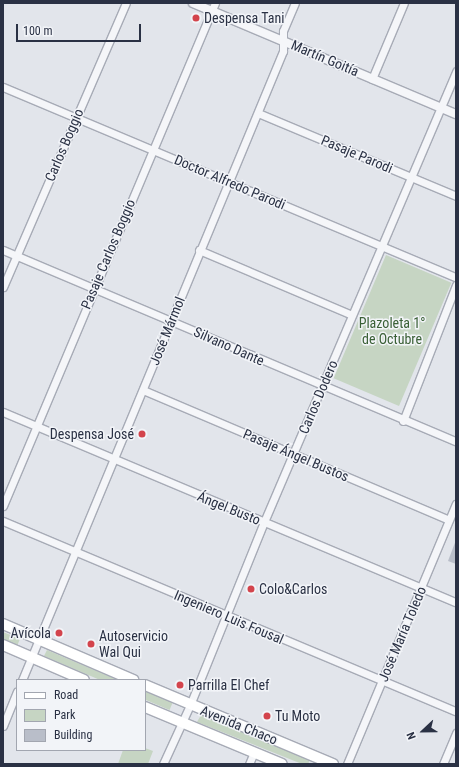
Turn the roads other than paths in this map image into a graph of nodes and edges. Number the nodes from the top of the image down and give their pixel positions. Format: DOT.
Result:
graph roads {
  1 [pos="126,3"];
  2 [pos="193,3"];
  3 [pos="295,3"];
  4 [pos="404,3"];
  5 [pos="213,7"];
  6 [pos="283,40"];
  7 [pos="456,71"];
  8 [pos="372,79"];
  9 [pos="3,87"];
  10 [pos="441,108"];
  11 [pos="258,113"];
  12 [pos="456,114"];
  13 [pos="77,116"];
  14 [pos="153,149"];
  15 [pos="411,177"];
  16 [pos="228,181"];
  17 [pos="456,196"];
  18 [pos="382,245"];
  19 [pos="3,250"];
  20 [pos="199,250"];
  21 [pos="16,255"];
  22 [pos="456,277"];
  23 [pos="456,285"];
  24 [pos="3,287"];
  25 [pos="94,288"];
  26 [pos="352,315"];
  27 [pos="171,320"];
  28 [pos="323,386"];
  29 [pos="143,390"];
  30 [pos="3,412"];
  31 [pos="403,421"];
  32 [pos="36,427"];
  33 [pos="456,441"];
  34 [pos="294,455"];
  35 [pos="114,461"];
  36 [pos="456,504"];
  37 [pos="3,506"];
  38 [pos="449,520"];
  39 [pos="3,521"];
  40 [pos="264,522"];
  41 [pos="75,553"];
  42 [pos="422,587"];
  43 [pos="456,602"];
  44 [pos="227,616"];
  45 [pos="3,624"];
  46 [pos="39,639"];
  47 [pos="3,645"];
  48 [pos="32,657"];
  49 [pos="22,679"];
  50 [pos="82,679"];
  51 [pos="131,679"];
  52 [pos="382,681"];
  53 [pos="146,685"];
  54 [pos="16,694"];
  55 [pos="190,705"];
  56 [pos="146,707"];
  57 [pos="456,711"];
  58 [pos="181,723"];
  59 [pos="3,726"];
  60 [pos="456,733"];
  61 [pos="254,752"];
  62 [pos="163,764"];
  63 [pos="249,764"];
  64 [pos="282,764"];
  65 [pos="333,764"];
  66 [pos="347,764"];
  67 [pos="443,764"];
  1 -- 13 [label="street, Carlos Boggio"];
  2 -- 5 [label="street, Martín Goitía"];
  3 -- 6 [label="street, José Mármol"];
  4 -- 8 [label="street"];
  5 -- 6 [label="street, Martín Goitía"];
  5 -- 14 [label="street, Pasaje Carlos Boggio"];
  6 -- 8 [label="street, Martín Goitía"];
  6 -- 11 [label="street, José Mármol"];
  7 -- 10 [label="street, Carlos Dodero"];
  8 -- 10 [label="street, Martín Goitía"];
  9 -- 13 [label="street, Doctor Alfredo Parodi"];
  10 -- 12 [label="street, Martín Goitía"];
  10 -- 15 [label="street, Carlos Dodero"];
  11 -- 15 [label="street, Pasaje Parodi"];
  11 -- 16 [label="street, José Mármol"];
  13 -- 14 [label="street, Doctor Alfredo Parodi"];
  13 -- 21 [label="street, Carlos Boggio"];
  14 -- 16 [label="street, Doctor Alfredo Parodi"];
  14 -- 25 [label="street, Pasaje Carlos Boggio"];
  15 -- 17 [label="street, Pasaje Parodi"];
  15 -- 18 [label="street, Carlos Dodero"];
  16 -- 18 [label="street, Doctor Alfredo Parodi"];
  16 -- 20 [label="street, José Mármol"];
  18 -- 22 [label="street, Doctor Alfredo Parodi"];
  18 -- 26 [label="street, Carlos Dodero"];
  19 -- 21 [label="street, Silvano Dante"];
  20 -- 26 [label="street"];
  20 -- 27 [label="street, José Mármol"];
  21 -- 24 [label="street, Carlos Boggio"];
  21 -- 25 [label="street, Silvano Dante"];
  23 -- 31 [label="street"];
  25 -- 27 [label="street, Silvano Dante"];
  25 -- 32 [label="street, Pasaje Carlos Boggio"];
  26 -- 28 [label="street, Carlos Dodero"];
  27 -- 28 [label="street, Silvano Dante"];
  27 -- 29 [label="street, José Mármol"];
  28 -- 31 [label="street, Silvano Dante"];
  28 -- 34 [label="street, Carlos Dodero"];
  29 -- 34 [label="street, Pasaje Ángel Bustos"];
  29 -- 35 [label="street, José Mármol"];
  30 -- 32 [label="street, Ángel Busto"];
  31 -- 33 [label="street, Silvano Dante"];
  32 -- 35 [label="street, Ángel Busto"];
  32 -- 37 [label="street, Pasaje Carlos Boggio"];
  34 -- 38 [label="street, Pasaje Ángel Bustos"];
  34 -- 40 [label="street, Carlos Dodero"];
  35 -- 40 [label="street, Ángel Busto"];
  35 -- 41 [label="street, José Mármol"];
  36 -- 38 [label="street, José María Toledo"];
  38 -- 42 [label="street, José María Toledo"];
  39 -- 41 [label="street, Ingeniero Luis Fousal"];
  40 -- 42 [label="street, Ángel Busto"];
  40 -- 44 [label="street, Carlos Dodero"];
  41 -- 44 [label="street, Ingeniero Luis Fousal"];
  41 -- 46 [label="street, José Mármol"];
  42 -- 43 [label="street, Ángel Busto"];
  42 -- 52 [label="street, José María Toledo"];
  44 -- 52 [label="street, Ingeniero Luis Fousal"];
  44 -- 55 [label="street, Carlos Dodero"];
  45 -- 46 [label="main road"];
  46 -- 48 [label="street, José Mármol"];
  46 -- 51 [label="main road"];
  47 -- 48 [label="main road"];
  48 -- 49 [label="street, José Mármol"];
  48 -- 50 [label="main road"];
  52 -- 57 [label="street, Ingeniero Luis Fousal"];
  52 -- 66 [label="street, José María Toledo"];
  53 -- 55 [label="main road, Avenida Chaco"];
  54 -- 59 [label="street"];
  55 -- 58 [label="street, Carlos Dodero"];
  55 -- 65 [label="main road, Avenida Chaco"];
  56 -- 58 [label="main road, Avenida Chaco"];
  58 -- 61 [label="main road, Avenida Chaco"];
  58 -- 62 [label="street, Carlos Dodero"];
  60 -- 67 [label="street"];
  61 -- 63 [label="street"];
  61 -- 64 [label="main road, Avenida Chaco"];
}
